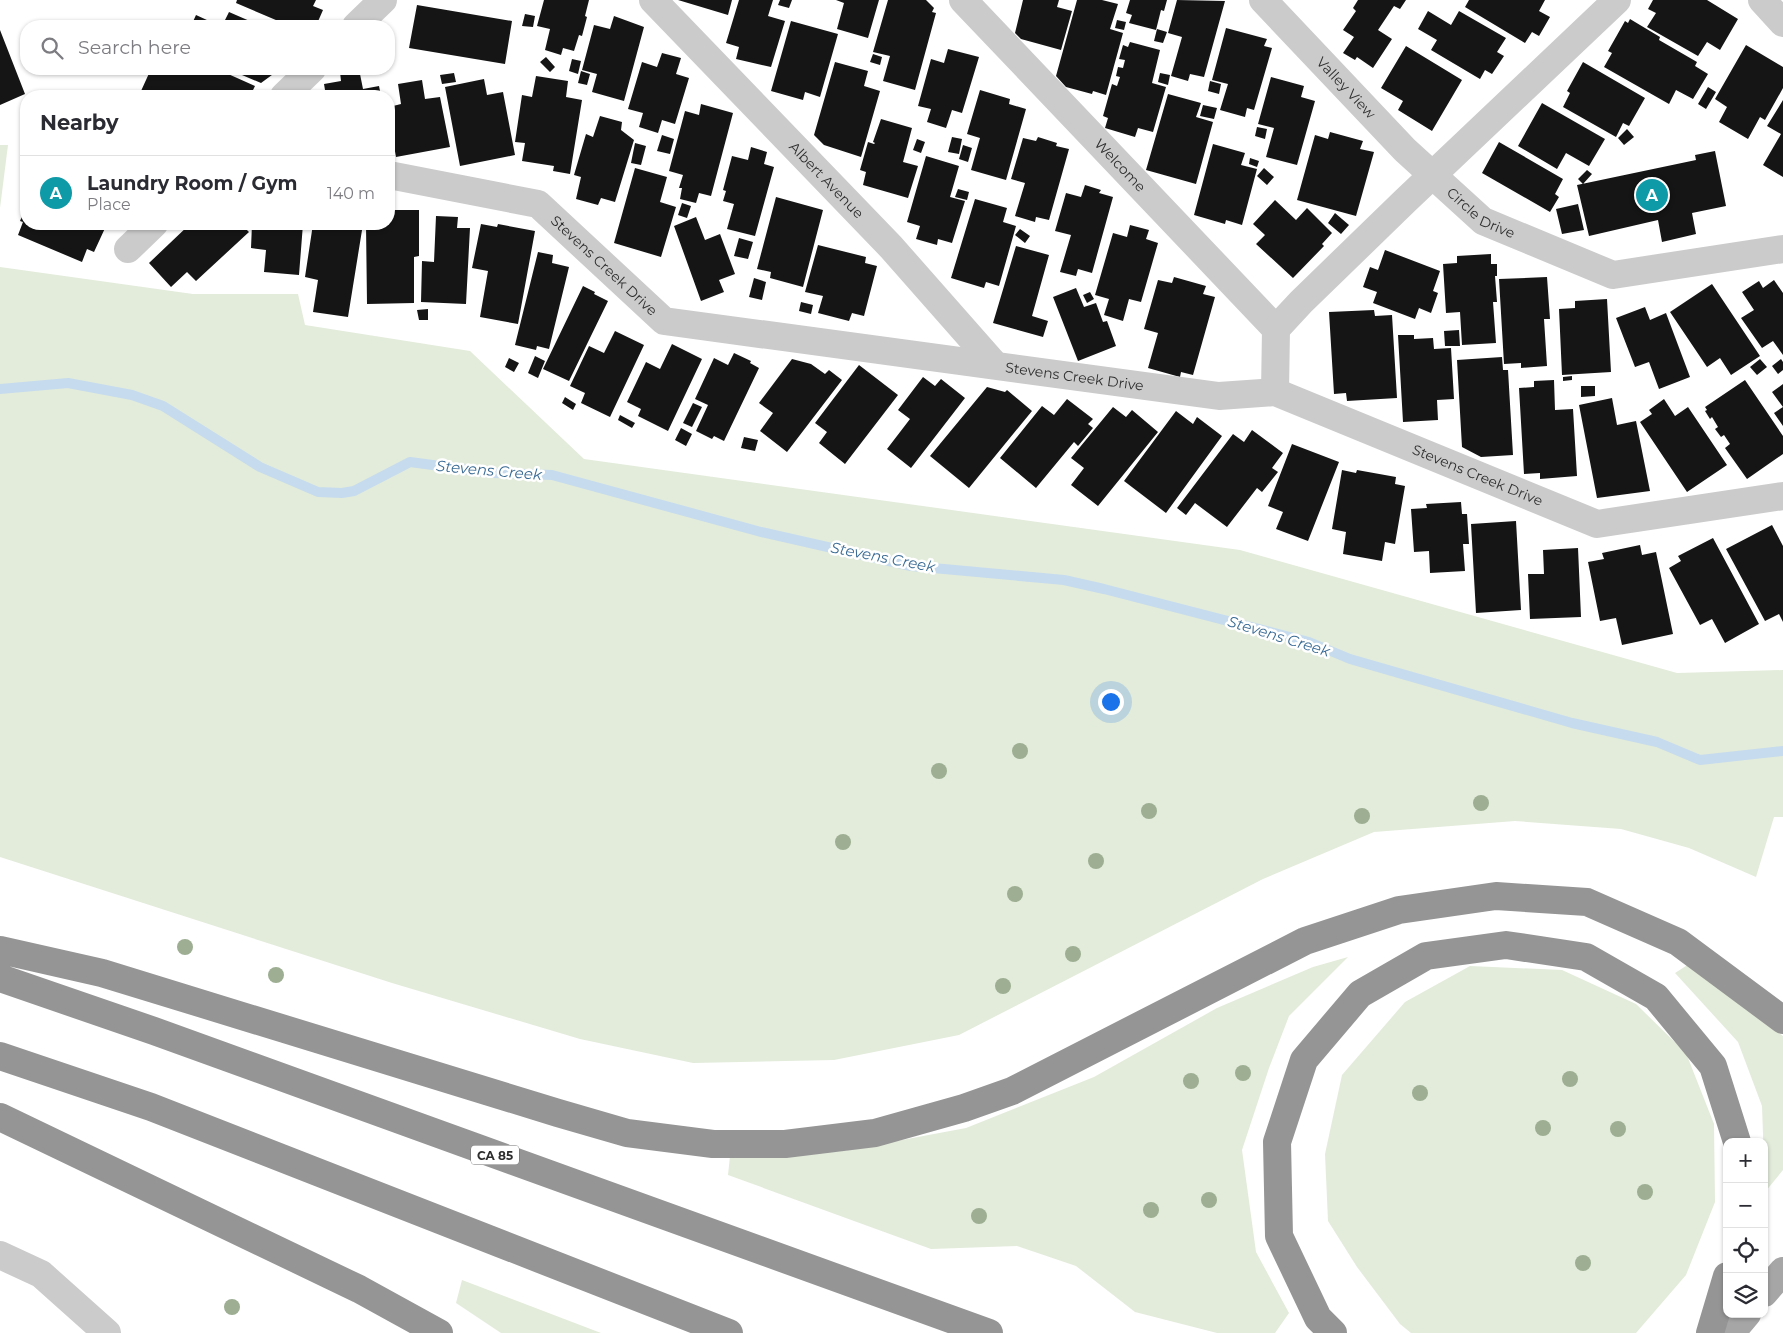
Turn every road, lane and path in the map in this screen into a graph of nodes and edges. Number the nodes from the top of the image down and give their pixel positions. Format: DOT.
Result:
graph roads {
  1 [pos="384,0"];
  2 [pos="653,0"];
  3 [pos="963,0"];
  4 [pos="1263,0"];
  5 [pos="1617,0"];
  6 [pos="1762,0"];
  7 [pos="362,20"];
  8 [pos="1783,23"];
  9 [pos="306,75"];
  10 [pos="290,90"];
  11 [pos="395,176"];
  12 [pos="1432,176"];
  13 [pos="148,230"];
  14 [pos="128,249"];
  15 [pos="1783,249"];
  16 [pos="1276,329"];
  17 [pos="995,365"];
  18 [pos="1275,392"];
  19 [pos="1783,496"];
  20 [pos="0,950"];
  21 [pos="0,978"];
  22 [pos="1783,1020"];
  23 [pos="0,1056"];
  24 [pos="0,1117"];
  25 [pos="1736,1138"];
  26 [pos="0,1255"];
  27 [pos="1783,1271"];
  28 [pos="1768,1288"];
  29 [pos="1723,1289"];
  30 [pos="1744,1318"];
  31 [pos="107,1333"];
  32 [pos="439,1333"];
  33 [pos="729,1333"];
  34 [pos="990,1333"];
  35 [pos="1334,1333"];
  36 [pos="1710,1333"];
  37 [pos="1731,1333"];
  1 -- 7 [label="street"];
  2 -- 17 [label="street, Albert Avenue"];
  3 -- 16 [label="street, Welcome"];
  4 -- 12 [label="street, Valley View"];
  5 -- 12 [label="street"];
  6 -- 8 [label="street"];
  9 -- 10 [label="street"];
  11 -- 17 [label="street, Stevens Creek Drive"];
  12 -- 15 [label="street, Circle Drive"];
  12 -- 16 [label="street"];
  13 -- 14 [label="street"];
  16 -- 18 [label="street"];
  17 -- 18 [label="street, Stevens Creek Drive"];
  18 -- 19 [label="street, Stevens Creek Drive"];
  20 -- 22 [label="highway"];
  21 -- 34 [label="highway, CA 85"];
  23 -- 33 [label="highway"];
  24 -- 32 [label="highway"];
  25 -- 35 [label="highway"];
  26 -- 31 [label="street"];
  27 -- 28 [label="main road"];
  29 -- 36 [label="highway"];
  30 -- 37 [label="main road"];
}
